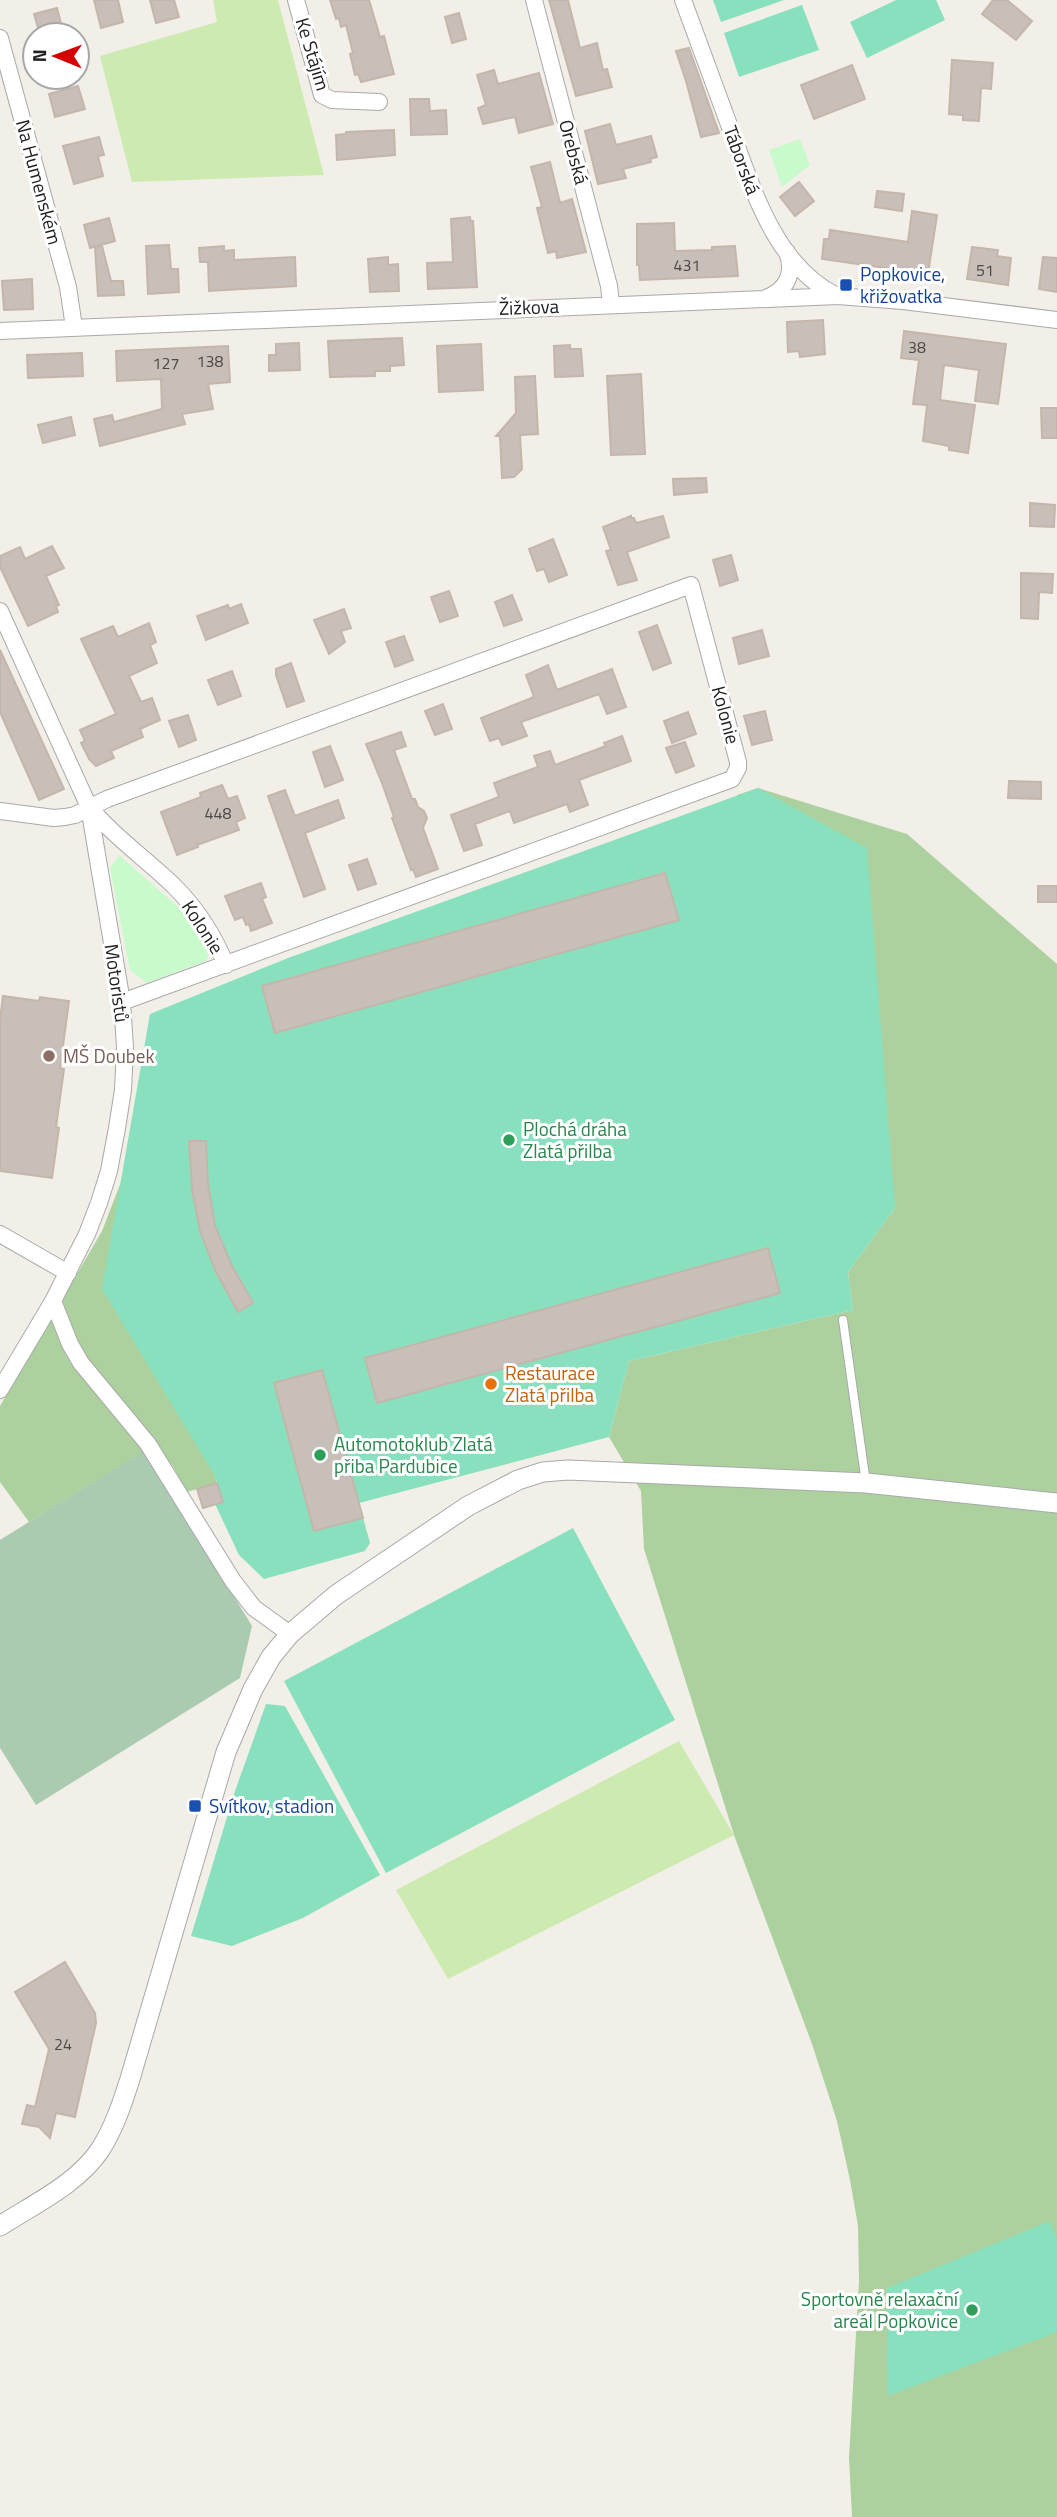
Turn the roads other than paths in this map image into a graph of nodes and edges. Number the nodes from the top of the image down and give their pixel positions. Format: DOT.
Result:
graph roads {
  1 [pos="296,0"];
  2 [pos="534,0"];
  3 [pos="683,0"];
  4 [pos="0,38"];
  5 [pos="379,102"];
  6 [pos="786,250"];
  7 [pos="838,296"];
  8 [pos="764,298"];
  9 [pos="611,304"];
  10 [pos="1057,320"];
  11 [pos="74,327"];
  12 [pos="0,331"];
  13 [pos="0,611"];
  14 [pos="89,807"];
  15 [pos="0,811"];
  16 [pos="226,965"];
  17 [pos="122,1002"];
  18 [pos="0,1234"];
  19 [pos="68,1273"];
  20 [pos="53,1301"];
  21 [pos="843,1320"];
  22 [pos="0,1390"];
  23 [pos="866,1483"];
  24 [pos="1057,1503"];
  25 [pos="290,1634"];
  26 [pos="0,2226"];
  1 -- 5 [label="street, Ke Stájím"];
  2 -- 9 [label="street, Orebská"];
  3 -- 6 [label="street, Táborská"];
  4 -- 11 [label="street, Na Humenském"];
  6 -- 7 [label="street, Táborská"];
  6 -- 8 [label="street"];
  7 -- 8 [label="street, Žižkova"];
  7 -- 10 [label="street, Žižkova"];
  8 -- 9 [label="street, Žižkova"];
  9 -- 11 [label="street, Žižkova"];
  11 -- 12 [label="street, Žižkova"];
  13 -- 14 [label="street, Motoristů"];
  14 -- 15 [label="street"];
  14 -- 16 [label="street, Kolonie"];
  14 -- 16 [label="street, Kolonie"];
  14 -- 17 [label="street, Motoristů"];
  16 -- 17 [label="street"];
  17 -- 19 [label="street, Motoristů"];
  18 -- 19 [label="street"];
  19 -- 20 [label="street, Motoristů"];
  20 -- 22 [label="street, Motoristů"];
  20 -- 25 [label="street"];
  21 -- 23 [label="lane"];
  23 -- 24 [label="street"];
  23 -- 25 [label="street"];
  25 -- 26 [label="street"];
}
